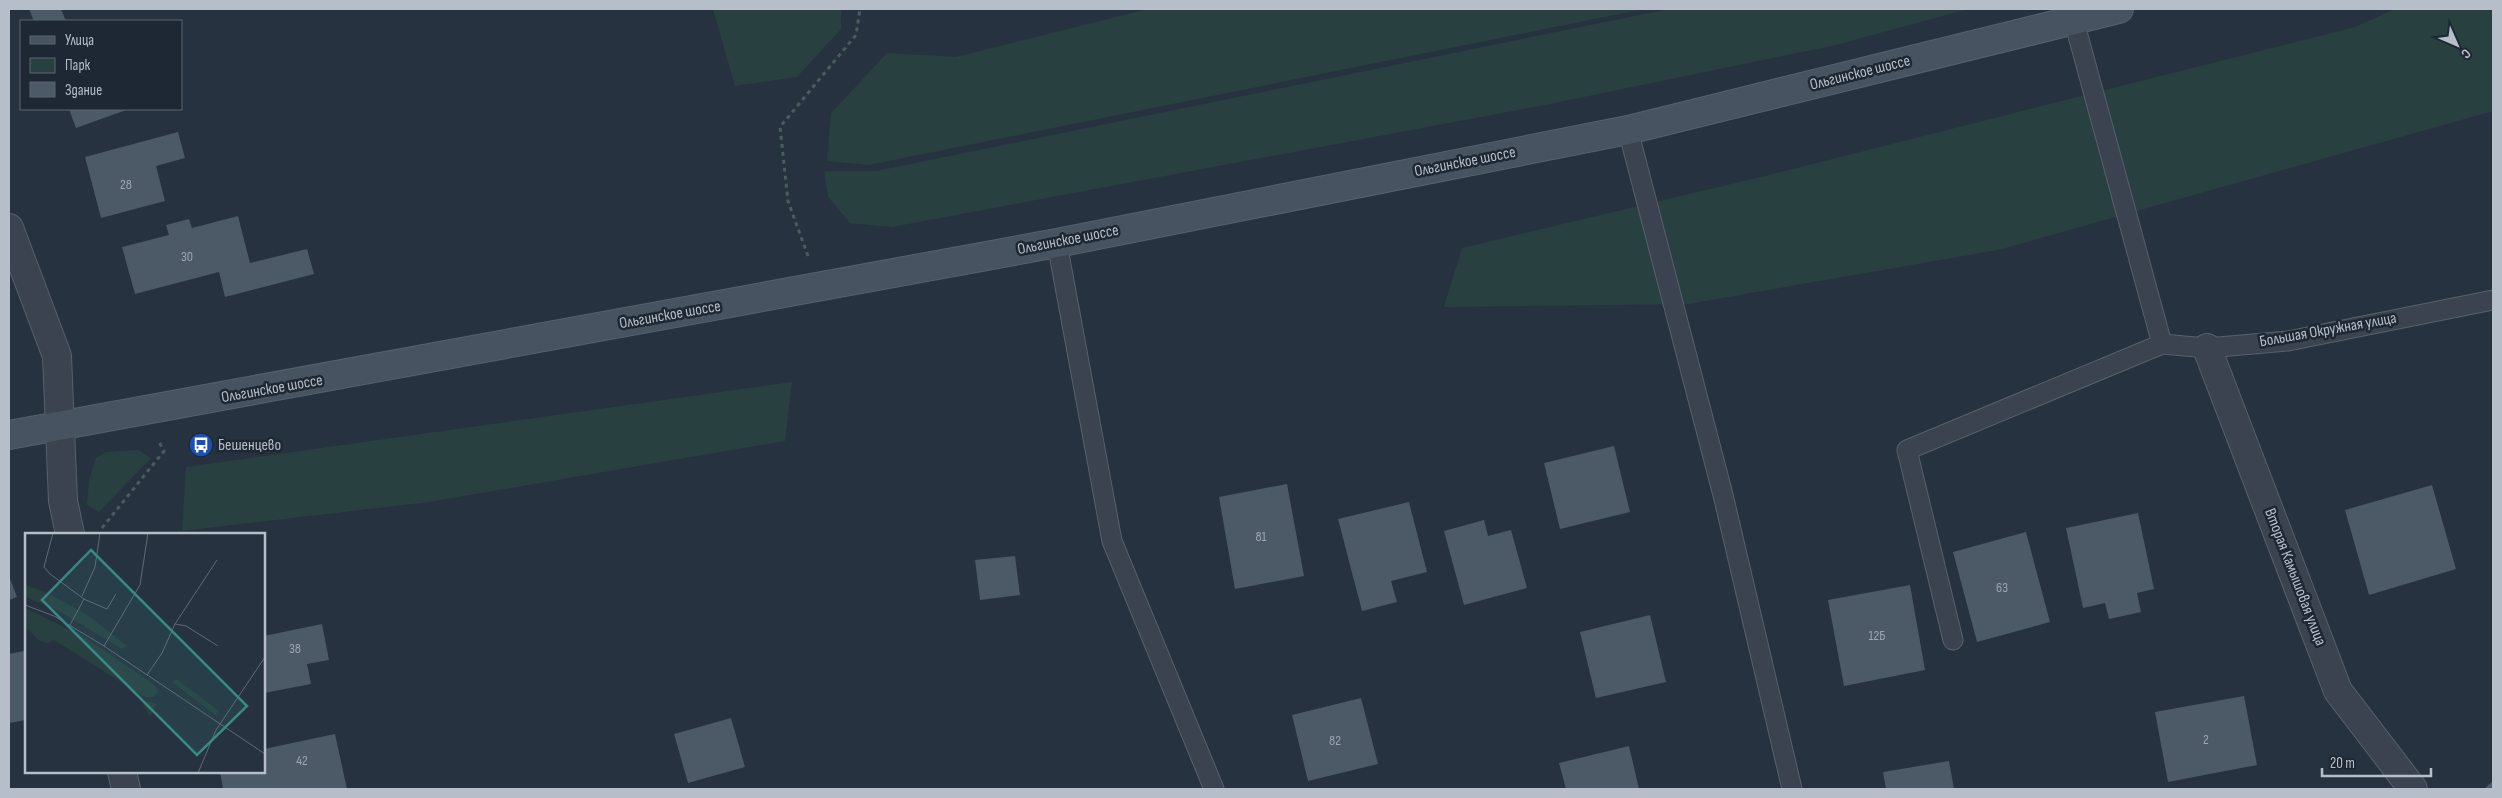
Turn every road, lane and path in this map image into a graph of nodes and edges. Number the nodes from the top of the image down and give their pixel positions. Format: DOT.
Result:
graph roads {
  1 [pos="860,9"];
  2 [pos="2119,9"];
  3 [pos="2074,21"];
  4 [pos="1628,130"];
  5 [pos="9,228"];
  6 [pos="1057,243"];
  7 [pos="820,287"];
  8 [pos="2493,300"];
  9 [pos="2162,344"];
  10 [pos="2207,348"];
  11 [pos="146,412"];
  12 [pos="60,425"];
  13 [pos="9,435"];
  14 [pos="70,533"];
  15 [pos="98,533"];
  16 [pos="1953,640"];
  17 [pos="122,773"];
  18 [pos="126,789"];
  19 [pos="1214,789"];
  20 [pos="1792,789"];
  21 [pos="2413,789"];
  1 -- 7 [label="path"];
  2 -- 3 [label="main road, Ольгинское шоссе"];
  3 -- 4 [label="main road, Ольгинское шоссе"];
  3 -- 9 [label="lane"];
  4 -- 6 [label="main road, Ольгинское шоссе"];
  4 -- 20 [label="lane"];
  5 -- 12 [label="street"];
  6 -- 7 [label="main road, Ольгинское шоссе"];
  6 -- 19 [label="lane"];
  7 -- 11 [label="main road, Ольгинское шоссе"];
  8 -- 10 [label="lane, Большая Окружная улица"];
  9 -- 10 [label="lane, Большая Окружная улица"];
  9 -- 16 [label="lane"];
  10 -- 21 [label="street, Вторая Камышовая улица"];
  11 -- 12 [label="main road, Ольгинское шоссе"];
  11 -- 15 [label="path"];
  12 -- 13 [label="main road, Ольгинское шоссе"];
  12 -- 14 [label="street"];
  17 -- 18 [label="street"];
}
